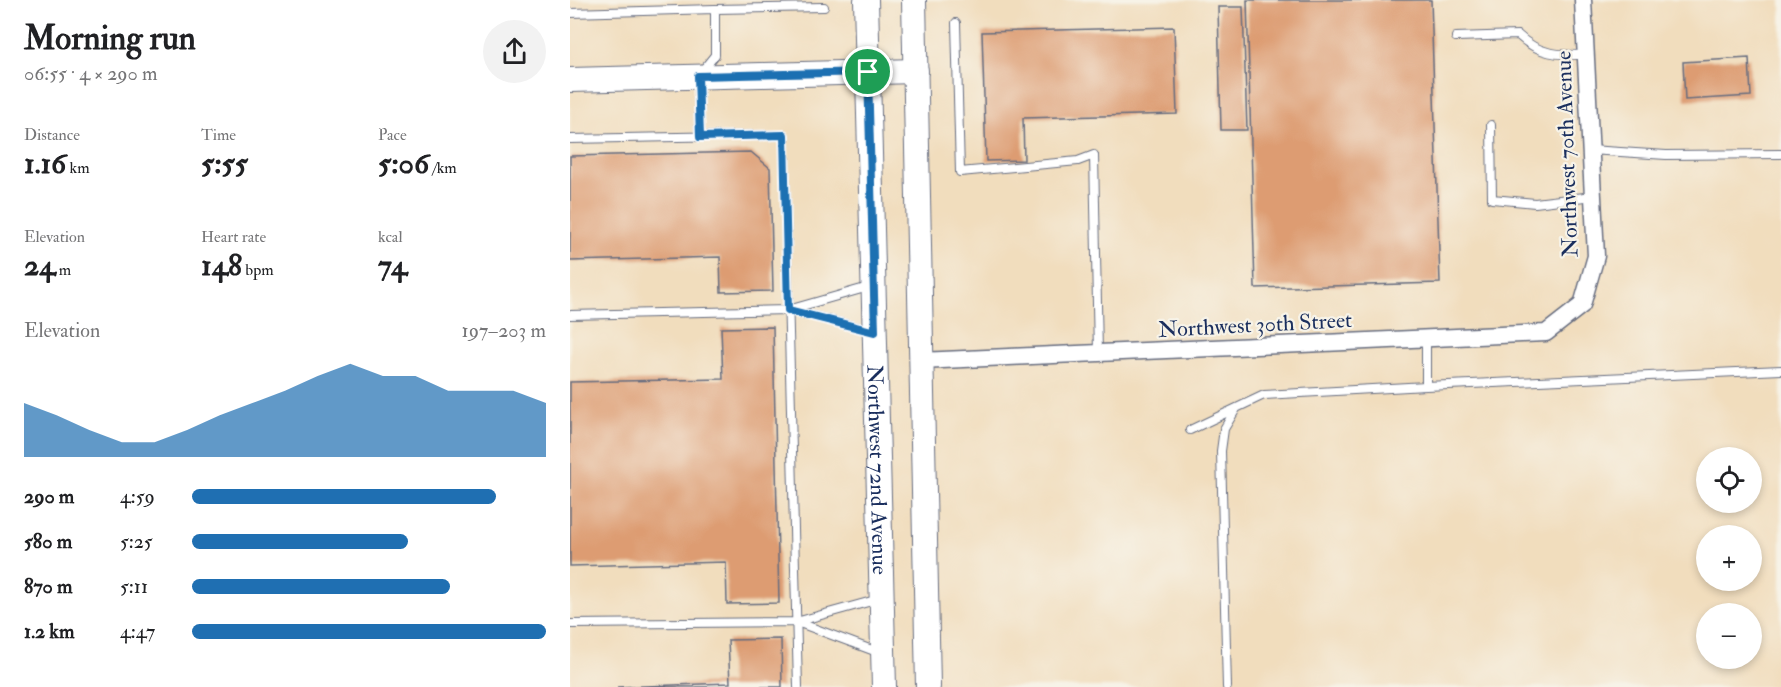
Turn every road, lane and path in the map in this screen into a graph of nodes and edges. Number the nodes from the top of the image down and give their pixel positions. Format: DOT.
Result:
graph roads {
  1 [pos="866,0"];
  2 [pos="914,0"];
  3 [pos="1583,0"];
  4 [pos="824,6"];
  5 [pos="715,9"];
  6 [pos="570,14"];
  7 [pos="956,22"];
  8 [pos="1456,37"];
  9 [pos="1586,55"];
  10 [pos="916,71"];
  11 [pos="868,72"];
  12 [pos="698,76"];
  13 [pos="570,80"];
  14 [pos="1491,125"];
  15 [pos="700,137"];
  16 [pos="570,139"];
  17 [pos="1590,150"];
  18 [pos="1781,154"];
  19 [pos="1593,196"];
  20 [pos="873,286"];
  21 [pos="1582,305"];
  22 [pos="788,310"];
  23 [pos="570,315"];
  24 [pos="875,332"];
  25 [pos="1426,339"];
  26 [pos="1098,354"];
  27 [pos="920,361"];
  28 [pos="1781,370"];
  29 [pos="1426,387"];
  30 [pos="1236,408"];
  31 [pos="1190,430"];
  32 [pos="882,598"];
  33 [pos="796,622"];
  34 [pos="570,624"];
  35 [pos="883,654"];
  36 [pos="798,687"];
  37 [pos="884,687"];
  38 [pos="928,687"];
  39 [pos="1227,687"];
  1 -- 11 [label="main road, Northwest 72nd Avenue"];
  2 -- 10 [label="main road, Northwest 72nd Avenue"];
  3 -- 9 [label="street, Northwest 70th Avenue"];
  4 -- 5 [label="lane"];
  5 -- 6 [label="lane"];
  5 -- 12 [label="lane"];
  7 -- 26 [label="lane"];
  8 -- 9 [label="lane"];
  9 -- 17 [label="street, Northwest 70th Avenue"];
  10 -- 11 [label="main road"];
  10 -- 27 [label="main road, Northwest 72nd Avenue"];
  11 -- 12 [label="main road"];
  11 -- 20 [label="main road, Northwest 72nd Avenue"];
  12 -- 13 [label="main road"];
  12 -- 15 [label="lane"];
  14 -- 19 [label="lane"];
  15 -- 16 [label="lane"];
  15 -- 22 [label="lane"];
  17 -- 18 [label="lane"];
  17 -- 19 [label="street, Northwest 70th Avenue"];
  19 -- 21 [label="street, Northwest 70th Avenue"];
  20 -- 22 [label="lane"];
  20 -- 24 [label="main road, Northwest 72nd Avenue"];
  21 -- 25 [label="street, Northwest 30th Street"];
  22 -- 23 [label="lane"];
  22 -- 24 [label="lane"];
  22 -- 33 [label="lane"];
  24 -- 32 [label="main road, Northwest 72nd Avenue"];
  25 -- 26 [label="street, Northwest 30th Street"];
  25 -- 29 [label="lane"];
  26 -- 27 [label="street, Northwest 30th Street"];
  27 -- 38 [label="main road, Northwest 72nd Avenue"];
  28 -- 29 [label="lane"];
  29 -- 30 [label="lane"];
  30 -- 31 [label="lane"];
  30 -- 39 [label="lane"];
  32 -- 33 [label="lane"];
  32 -- 35 [label="main road, Northwest 72nd Avenue"];
  33 -- 34 [label="lane"];
  33 -- 35 [label="lane"];
  33 -- 36 [label="lane"];
  35 -- 37 [label="main road, Northwest 72nd Avenue"];
}
